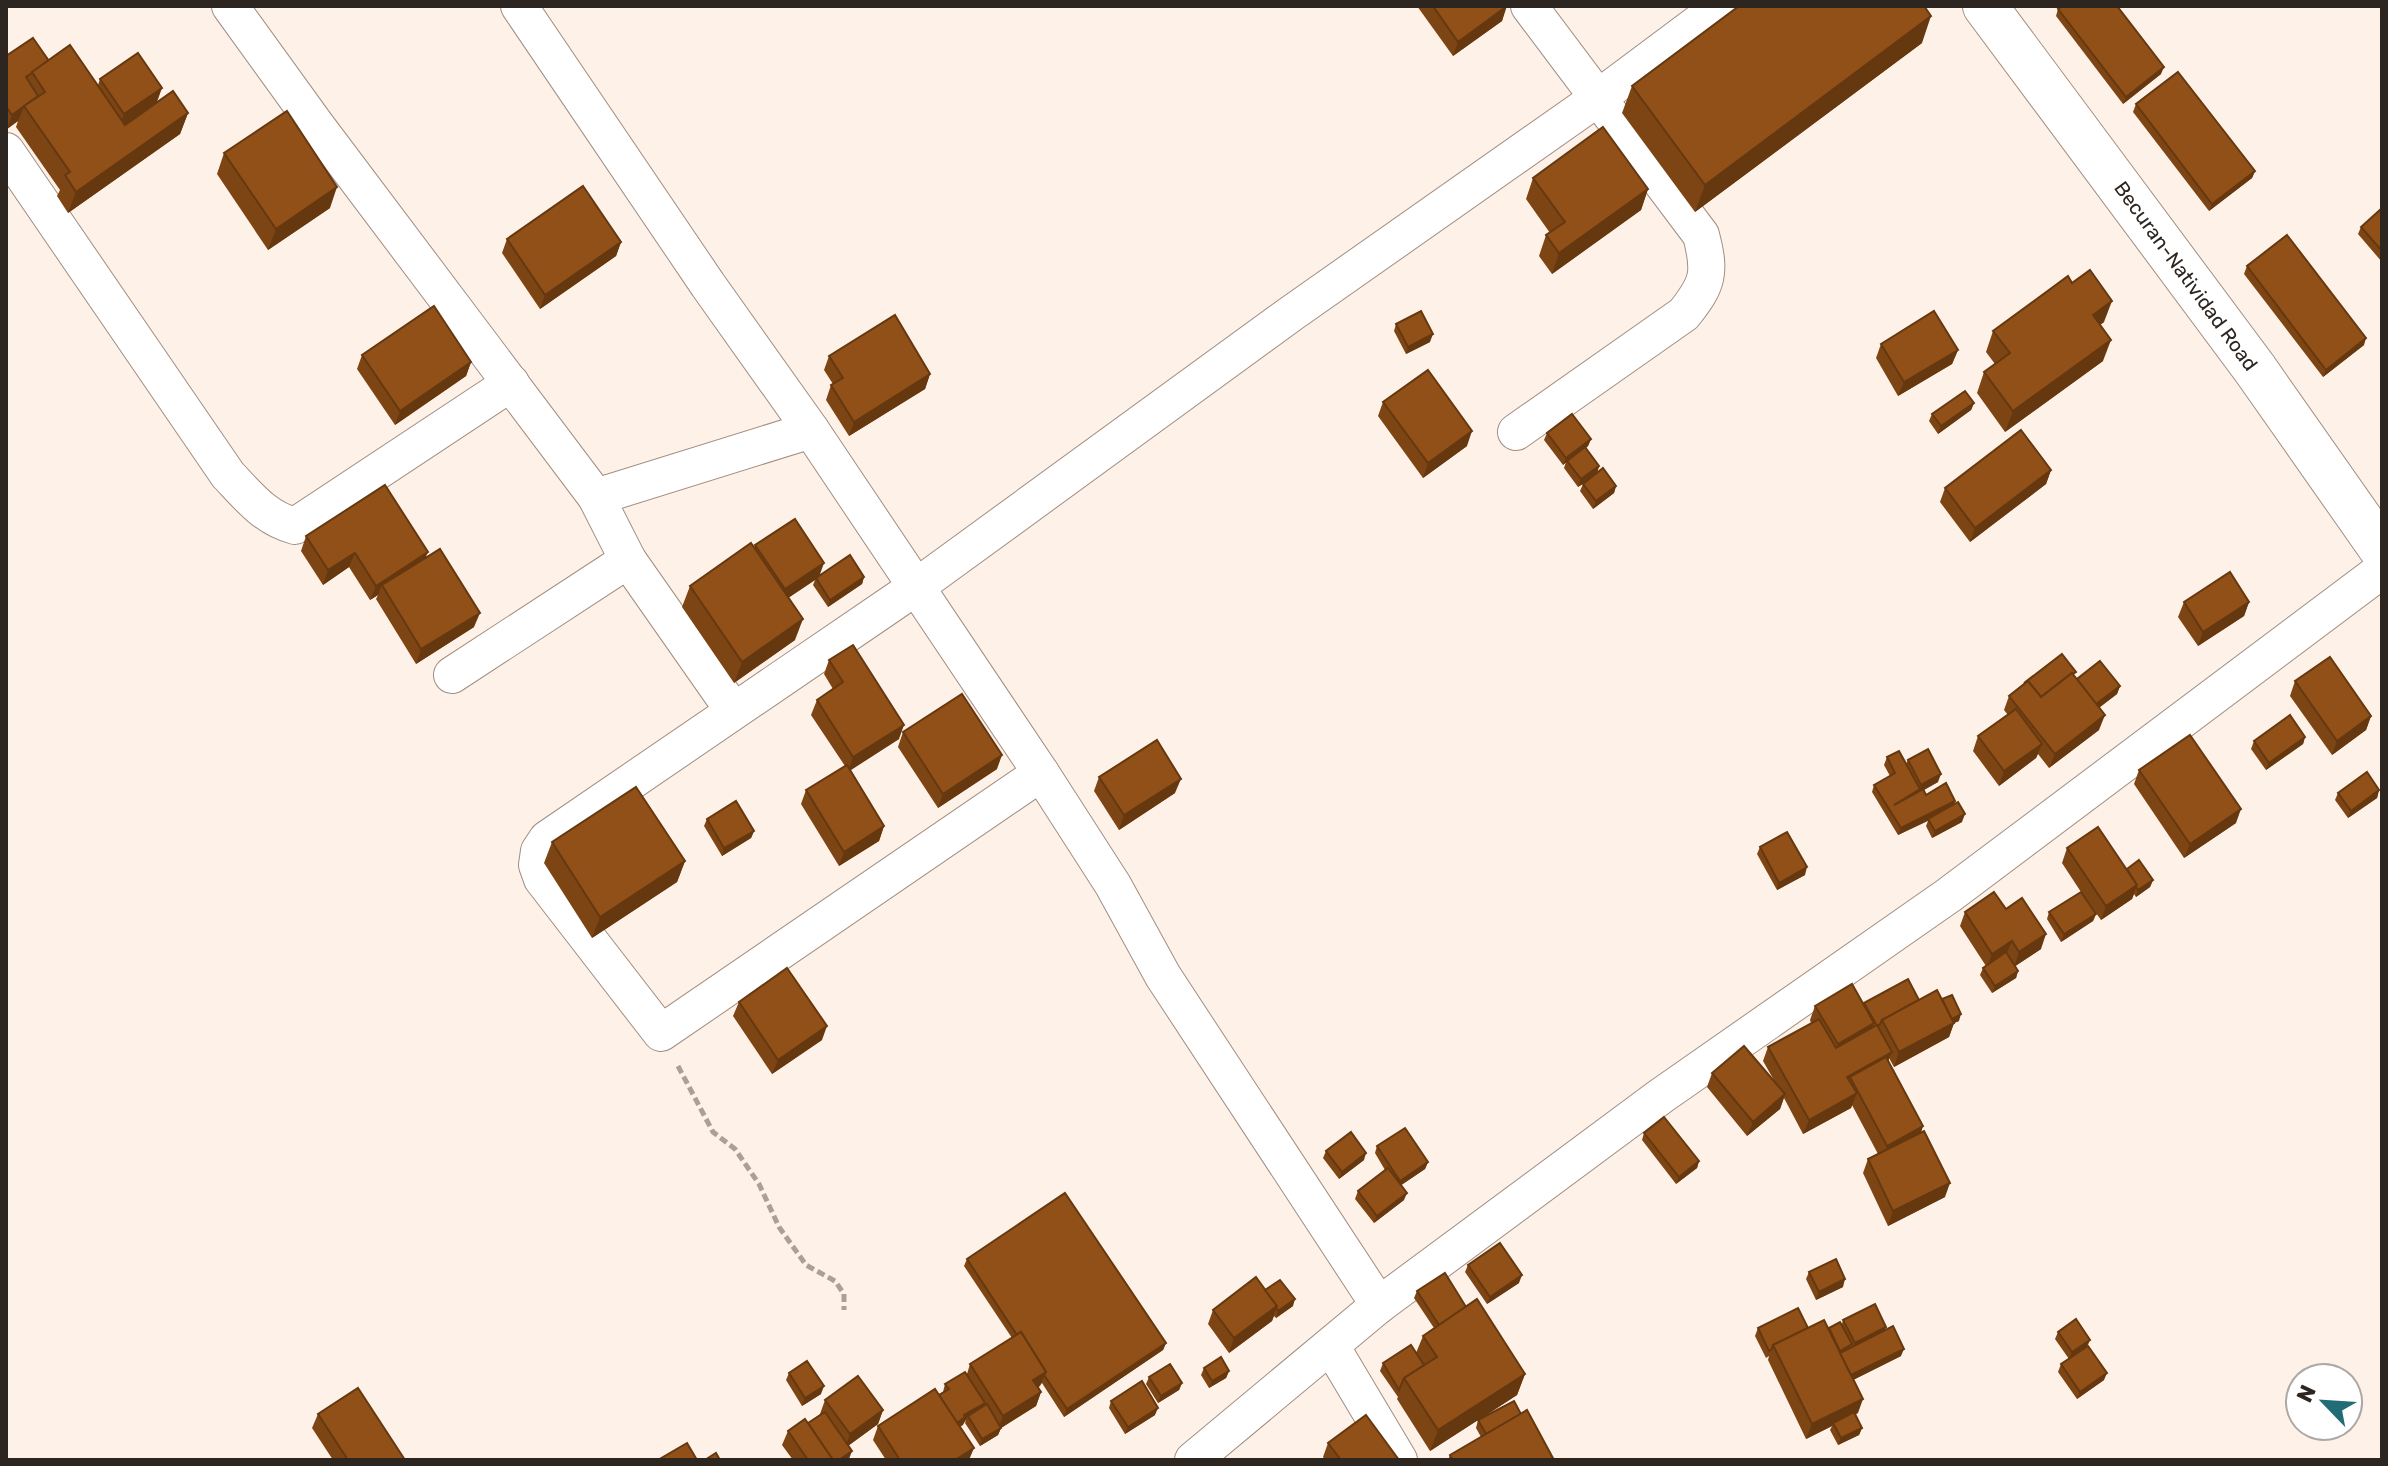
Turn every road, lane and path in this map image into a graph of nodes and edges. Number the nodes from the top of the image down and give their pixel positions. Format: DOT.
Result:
graph roads {
  1 [pos="230,6"];
  2 [pos="519,6"];
  3 [pos="1529,6"];
  4 [pos="1721,6"];
  5 [pos="1985,6"];
  6 [pos="1598,98"];
  7 [pos="6,151"];
  8 [pos="511,383"];
  9 [pos="811,430"];
  10 [pos="1516,432"];
  11 [pos="596,497"];
  12 [pos="2382,550"];
  13 [pos="628,560"];
  14 [pos="2382,570"];
  15 [pos="916,587"];
  16 [pos="452,675"];
  17 [pos="733,710"];
  18 [pos="1041,773"];
  19 [pos="661,1033"];
  20 [pos="1379,1305"];
  21 [pos="844,1310"];
  22 [pos="1331,1346"];
  23 [pos="1193,1460"];
  24 [pos="1399,1460"];
  1 -- 8 [label="street"];
  2 -- 9 [label="street"];
  3 -- 6 [label="street"];
  4 -- 6 [label="street"];
  5 -- 12 [label="street, Becuran-Natividad Road"];
  6 -- 10 [label="street"];
  6 -- 15 [label="street"];
  7 -- 8 [label="street"];
  8 -- 11 [label="street"];
  9 -- 11 [label="street"];
  9 -- 15 [label="street"];
  11 -- 13 [label="street"];
  13 -- 16 [label="street"];
  13 -- 17 [label="street"];
  14 -- 20 [label="street"];
  15 -- 17 [label="street"];
  15 -- 18 [label="street"];
  17 -- 19 [label="street"];
  18 -- 19 [label="street"];
  18 -- 20 [label="street"];
  19 -- 21 [label="path"];
  20 -- 22 [label="street"];
  22 -- 23 [label="street"];
  22 -- 24 [label="street"];
}
